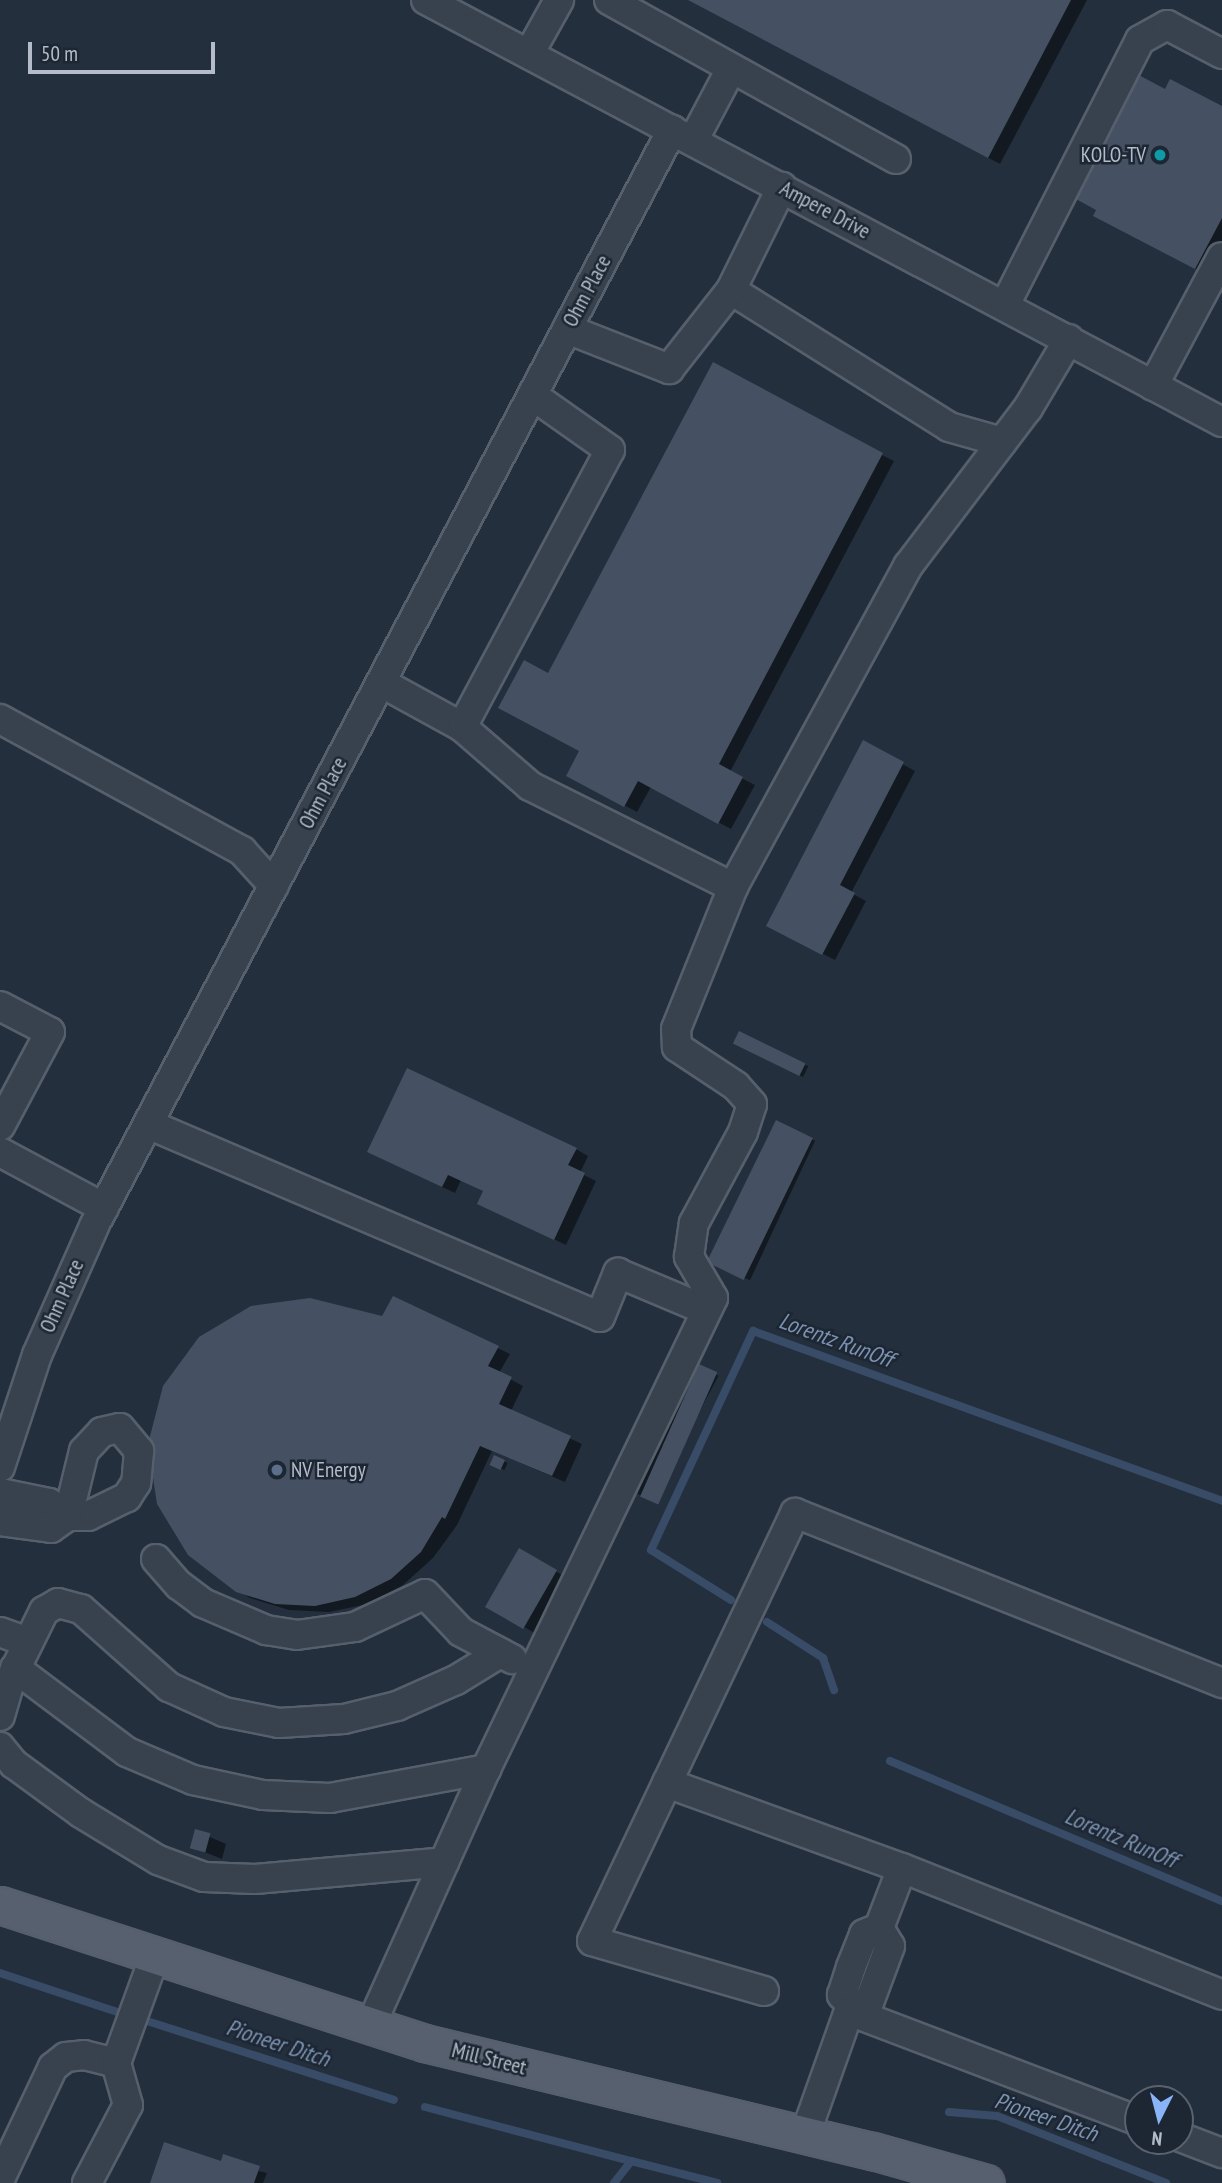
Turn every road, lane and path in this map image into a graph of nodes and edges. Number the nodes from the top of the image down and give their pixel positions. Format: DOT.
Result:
graph roads {
  1 [pos="426,0"];
  2 [pos="559,0"];
  3 [pos="609,0"];
  4 [pos="1167,12"];
  5 [pos="529,54"];
  6 [pos="1222,54"];
  7 [pos="731,69"];
  8 [pos="683,135"];
  9 [pos="896,159"];
  10 [pos="782,187"];
  11 [pos="1222,257"];
  12 [pos="731,290"];
  13 [pos="1005,305"];
  14 [pos="567,329"];
  15 [pos="1069,339"];
  16 [pos="1153,386"];
  17 [pos="533,395"];
  18 [pos="1222,422"];
  19 [pos="1002,442"];
  20 [pos="382,683"];
  21 [pos="0,719"];
  22 [pos="462,727"];
  23 [pos="274,887"];
  24 [pos="733,887"];
  25 [pos="0,1006"];
  26 [pos="148,1125"];
  27 [pos="0,1126"];
  28 [pos="0,1152"];
  29 [pos="104,1208"];
  30 [pos="706,1310"];
  31 [pos="0,1467"];
  32 [pos="0,1493"];
  33 [pos="0,1521"];
  34 [pos="156,1559"];
  35 [pos="0,1632"];
  36 [pos="28,1642"];
  37 [pos="500,1653"];
  38 [pos="15,1668"];
  39 [pos="533,1670"];
  40 [pos="1222,1683"];
  41 [pos="0,1716"];
  42 [pos="0,1746"];
  43 [pos="485,1769"];
  44 [pos="667,1783"];
  45 [pos="444,1862"];
  46 [pos="902,1868"];
  47 [pos="0,1905"];
  48 [pos="154,1958"];
  49 [pos="764,1991"];
  50 [pos="1222,1994"];
  51 [pos="850,2007"];
  52 [pos="370,2027"];
  53 [pos="116,2063"];
  54 [pos="1124,2115"];
  55 [pos="805,2135"];
  56 [pos="1194,2142"];
  57 [pos="1222,2153"];
  58 [pos="0,2179"];
  59 [pos="87,2183"];
  60 [pos="986,2183"];
  1 -- 5 [label="street, Ampere Drive"];
  2 -- 5 [label="street"];
  3 -- 7 [label="street"];
  4 -- 6 [label="street"];
  4 -- 13 [label="street"];
  5 -- 8 [label="street, Ampere Drive"];
  7 -- 8 [label="street, Ohm Place"];
  7 -- 9 [label="street"];
  8 -- 10 [label="street, Ampere Drive"];
  8 -- 14 [label="street, Ohm Place"];
  10 -- 12 [label="street"];
  10 -- 13 [label="street, Ampere Drive"];
  11 -- 16 [label="street"];
  12 -- 14 [label="street"];
  12 -- 19 [label="street"];
  13 -- 15 [label="street, Ampere Drive"];
  14 -- 17 [label="street, Ohm Place"];
  15 -- 16 [label="street, Ampere Drive"];
  15 -- 19 [label="street"];
  16 -- 18 [label="street, Ampere Drive"];
  17 -- 20 [label="street, Ohm Place"];
  17 -- 22 [label="street"];
  19 -- 24 [label="street"];
  20 -- 22 [label="street"];
  20 -- 23 [label="street, Ohm Place"];
  21 -- 23 [label="street"];
  22 -- 24 [label="street"];
  23 -- 26 [label="street, Ohm Place"];
  24 -- 30 [label="street"];
  25 -- 27 [label="street"];
  26 -- 29 [label="street, Ohm Place"];
  26 -- 30 [label="street"];
  28 -- 29 [label="street"];
  29 -- 31 [label="street, Ohm Place"];
  30 -- 39 [label="street"];
  32 -- 33 [label="street"];
  34 -- 37 [label="street"];
  35 -- 36 [label="street"];
  36 -- 37 [label="street"];
  36 -- 38 [label="street"];
  37 -- 39 [label="street"];
  38 -- 41 [label="street"];
  38 -- 43 [label="street"];
  39 -- 43 [label="street"];
  40 -- 44 [label="street"];
  42 -- 45 [label="street"];
  43 -- 45 [label="street"];
  44 -- 46 [label="street"];
  44 -- 49 [label="street"];
  45 -- 52 [label="street"];
  46 -- 50 [label="street"];
  46 -- 51 [label="street"];
  47 -- 48 [label="main road, Mill Street"];
  48 -- 52 [label="main road, Mill Street"];
  48 -- 53 [label="street"];
  51 -- 54 [label="street"];
  51 -- 55 [label="street"];
  52 -- 55 [label="main road, Mill Street"];
  53 -- 58 [label="street"];
  53 -- 59 [label="street"];
  55 -- 60 [label="main road, Mill Street"];
  56 -- 57 [label="street"];
}
